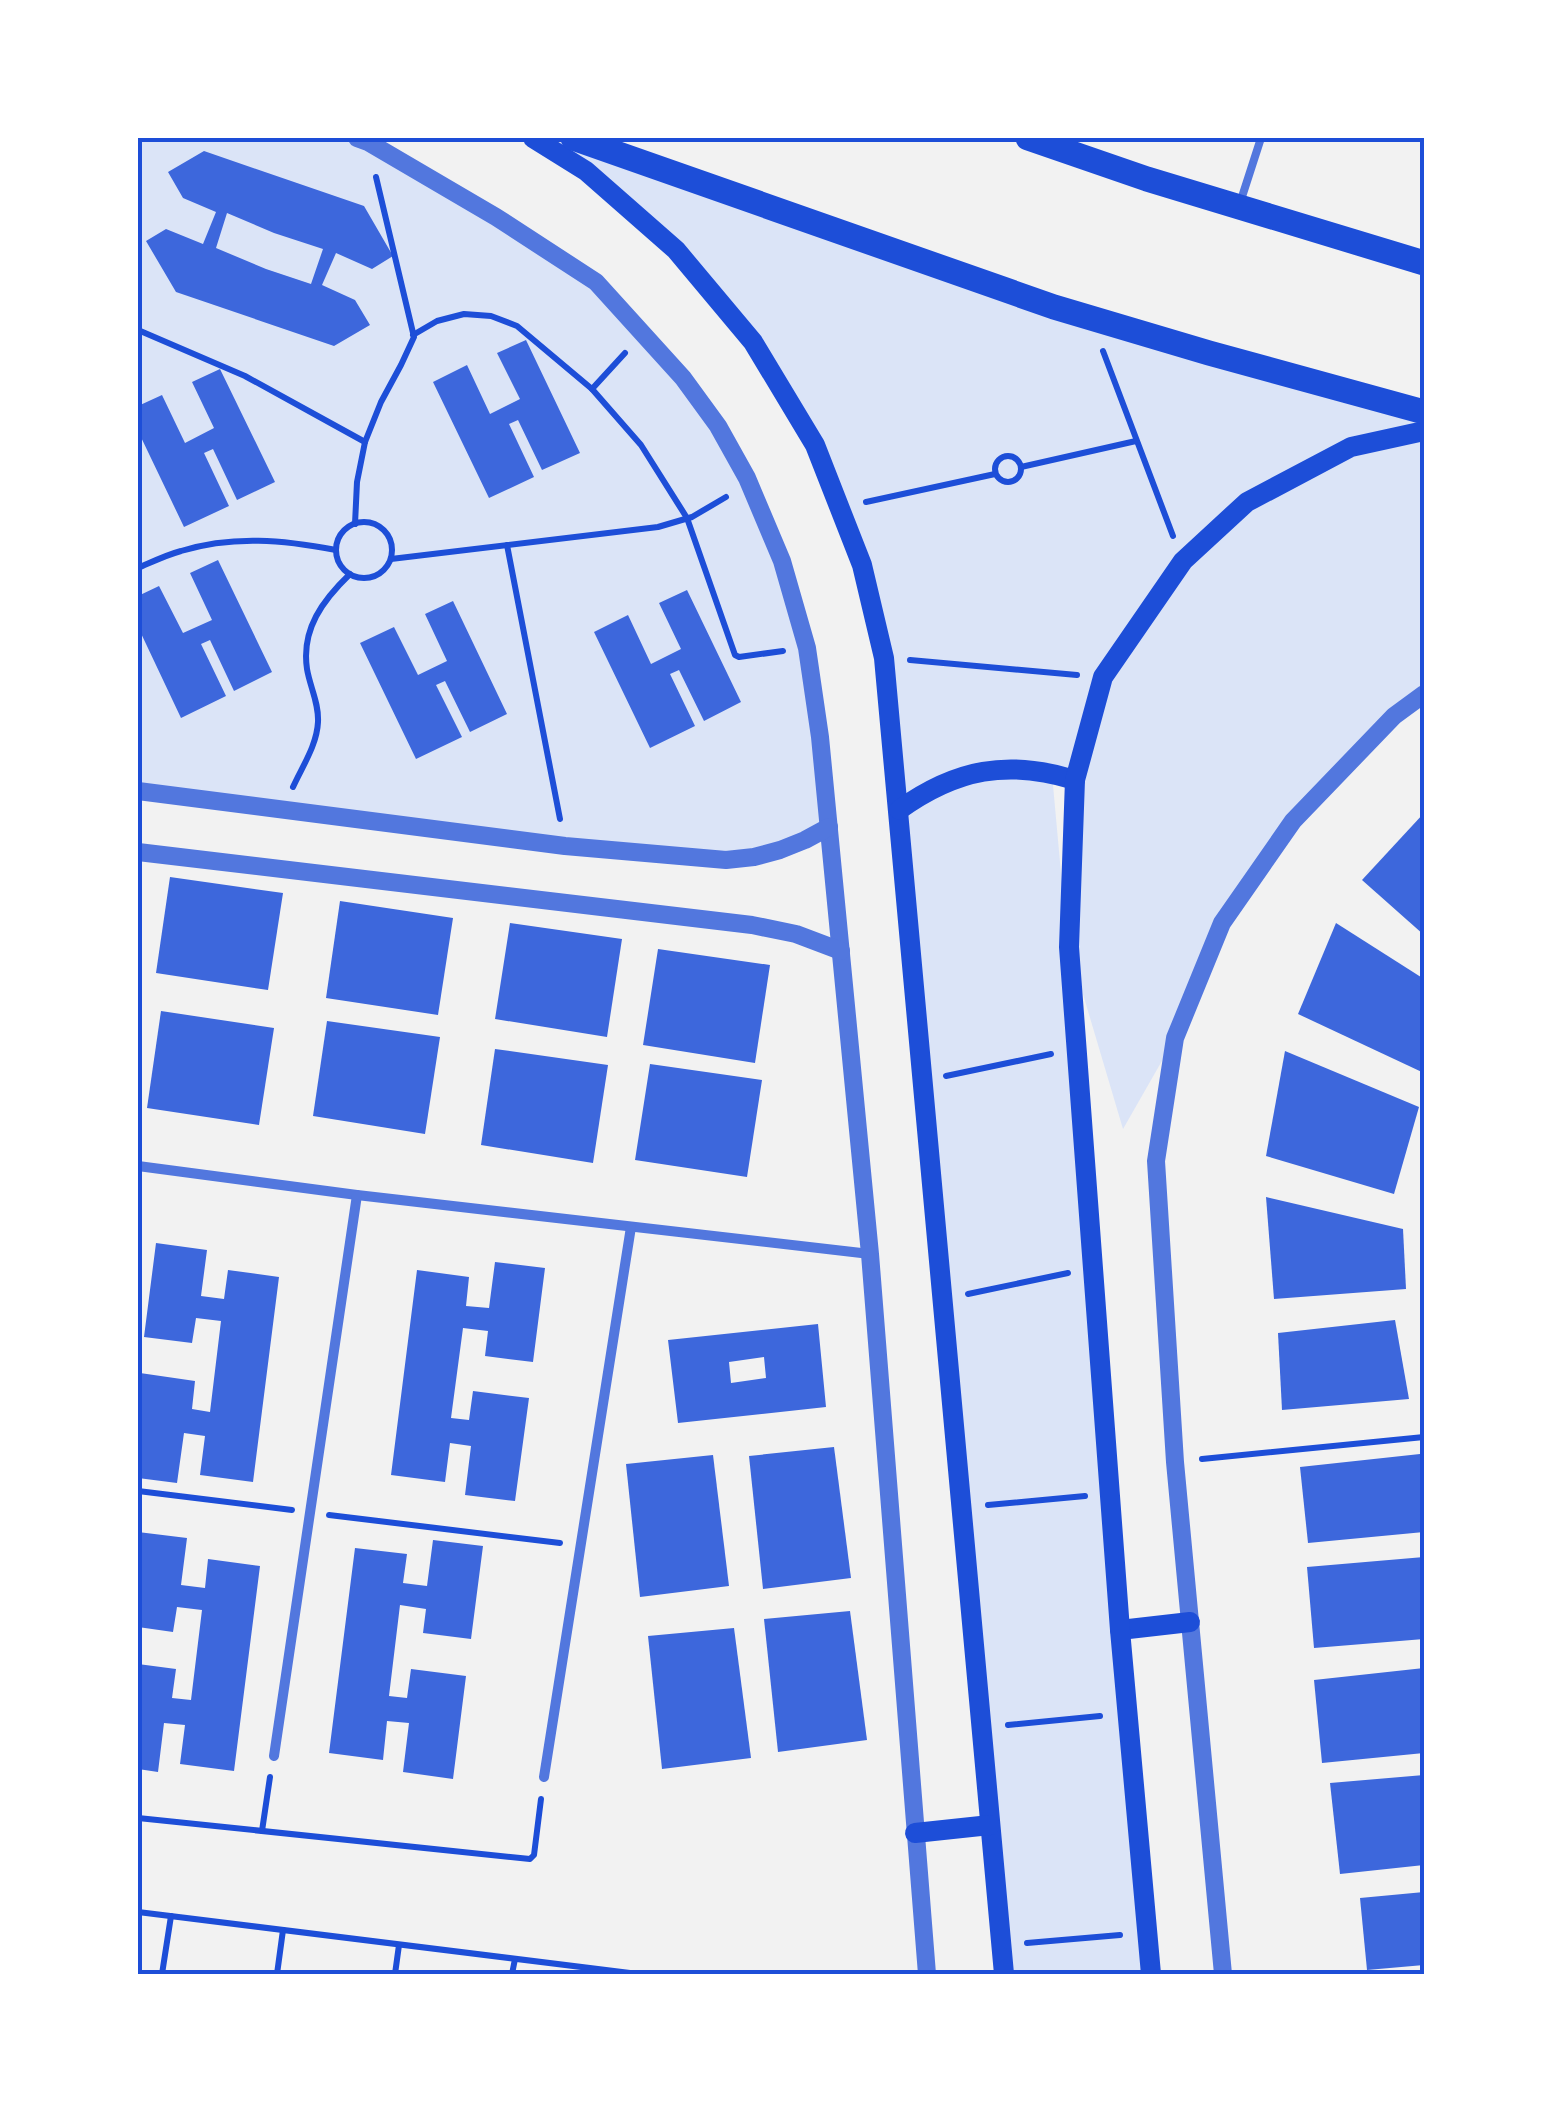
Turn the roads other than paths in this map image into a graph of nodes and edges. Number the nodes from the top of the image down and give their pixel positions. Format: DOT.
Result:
graph roads {
  1 [pos="533,138"];
  2 [pos="573,138"];
  3 [pos="1028,138"];
  4 [pos="1261,138"];
  5 [pos="363,140"];
  6 [pos="1238,208"];
  7 [pos="1424,263"];
  8 [pos="1424,412"];
  9 [pos="1424,431"];
  10 [pos="1424,694"];
  11 [pos="1075,780"];
  12 [pos="138,791"];
  13 [pos="899,810"];
  14 [pos="829,826"];
  15 [pos="138,852"];
  16 [pos="841,951"];
  17 [pos="138,1166"];
  18 [pos="357,1195"];
  19 [pos="631,1228"];
  20 [pos="870,1254"];
  21 [pos="1190,1622"];
  22 [pos="1120,1630"];
  23 [pos="274,1756"];
  24 [pos="544,1778"];
  25 [pos="990,1825"];
  26 [pos="916,1833"];
  27 [pos="926,1974"];
  28 [pos="1004,1974"];
  29 [pos="1151,1974"];
  30 [pos="1224,1974"];
  1 -- 13 [label="main road"];
  2 -- 8 [label="main road"];
  3 -- 6 [label="main road"];
  4 -- 6 [label="lane"];
  5 -- 14 [label="street"];
  6 -- 7 [label="main road"];
  9 -- 11 [label="main road"];
  10 -- 21 [label="street"];
  11 -- 13 [label="main road"];
  11 -- 22 [label="main road"];
  12 -- 14 [label="street"];
  13 -- 25 [label="main road"];
  14 -- 16 [label="street"];
  15 -- 16 [label="street"];
  16 -- 20 [label="street"];
  17 -- 18 [label="street"];
  18 -- 19 [label="street"];
  18 -- 23 [label="street"];
  19 -- 20 [label="street"];
  19 -- 24 [label="street"];
  20 -- 26 [label="street"];
  21 -- 22 [label="main road"];
  21 -- 30 [label="street"];
  22 -- 29 [label="main road"];
  25 -- 26 [label="main road"];
  25 -- 28 [label="main road"];
  26 -- 27 [label="street"];
}
